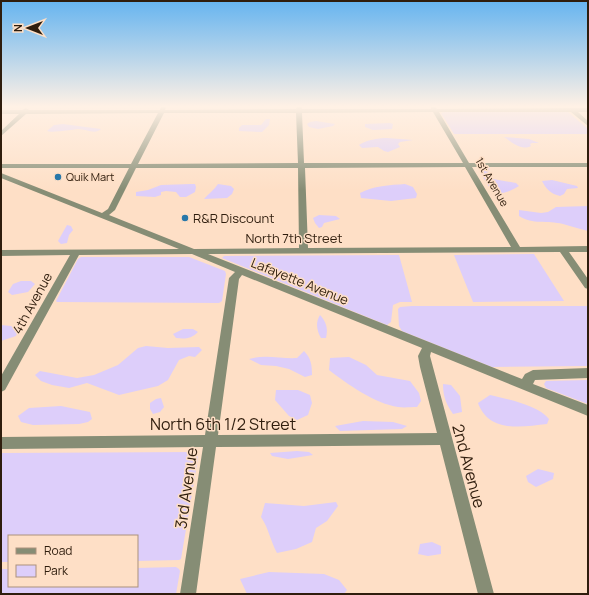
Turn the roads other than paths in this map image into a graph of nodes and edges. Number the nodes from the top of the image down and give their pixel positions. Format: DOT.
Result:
graph roads {
  1 [pos="150,135"];
  2 [pos="300,135"];
  3 [pos="449,135"];
  4 [pos="588,164"];
  5 [pos="301,165"];
  6 [pos="467,165"];
  7 [pos="1,166"];
  8 [pos="20,166"];
  9 [pos="134,166"];
  10 [pos="4,176"];
  11 [pos="103,216"];
  12 [pos="588,249"];
  13 [pos="517,250"];
  14 [pos="562,250"];
  15 [pos="304,251"];
  16 [pos="194,252"];
  17 [pos="1,253"];
  18 [pos="76,253"];
  19 [pos="241,271"];
  20 [pos="588,286"];
  21 [pos="428,347"];
  22 [pos="588,373"];
  23 [pos="526,386"];
  24 [pos="1,388"];
  25 [pos="588,411"];
  26 [pos="445,439"];
  27 [pos="210,442"];
  28 [pos="1,443"];
  29 [pos="188,594"];
  30 [pos="486,594"];
  1 -- 9 [label="street"];
  2 -- 5 [label="street"];
  3 -- 6 [label="street, 1st Avenue"];
  4 -- 6 [label="street"];
  5 -- 6 [label="street"];
  5 -- 9 [label="street"];
  5 -- 15 [label="street"];
  6 -- 13 [label="street, 1st Avenue"];
  7 -- 8 [label="street"];
  8 -- 9 [label="street"];
  8 -- 10 [label="street"];
  9 -- 11 [label="street"];
  10 -- 11 [label="street, Lafayette Avenue"];
  11 -- 16 [label="street, Lafayette Avenue"];
  12 -- 14 [label="street, North 7th Street"];
  13 -- 14 [label="street, North 7th Street"];
  13 -- 15 [label="street, North 7th Street"];
  14 -- 20 [label="street"];
  15 -- 16 [label="street, North 7th Street"];
  16 -- 18 [label="street, North 7th Street"];
  16 -- 19 [label="street, Lafayette Avenue"];
  17 -- 18 [label="street, North 7th Street"];
  18 -- 24 [label="street, 4th Avenue"];
  19 -- 21 [label="street, Lafayette Avenue"];
  19 -- 27 [label="street, 3rd Avenue"];
  21 -- 23 [label="street, Lafayette Avenue"];
  21 -- 26 [label="street, 2nd Avenue"];
  22 -- 23 [label="street"];
  23 -- 25 [label="street, Lafayette Avenue"];
  26 -- 27 [label="street, North 6th 1/2 Street"];
  26 -- 30 [label="street, 2nd Avenue"];
  27 -- 28 [label="street, North 6th 1/2 Street"];
  27 -- 29 [label="street, 3rd Avenue"];
}
